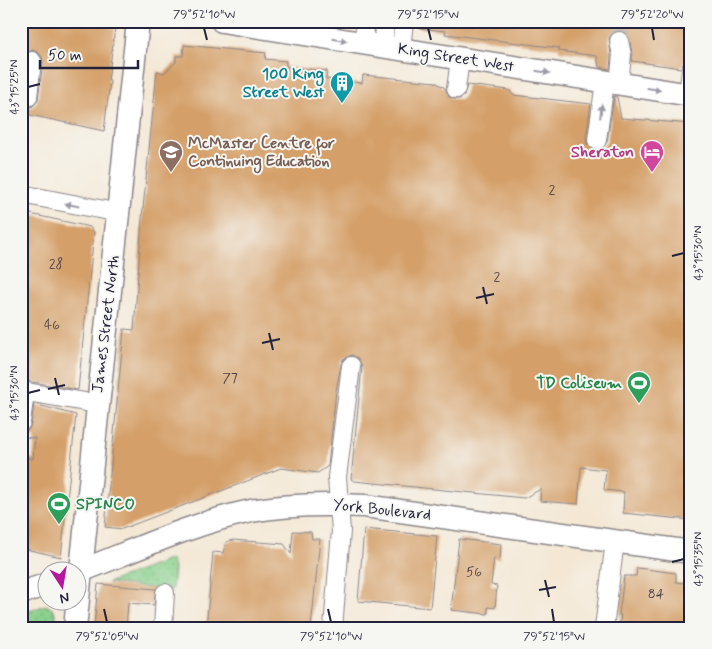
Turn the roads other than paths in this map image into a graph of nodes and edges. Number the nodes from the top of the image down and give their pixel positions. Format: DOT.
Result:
graph roads {
  1 [pos="138,21"];
  2 [pos="222,21"];
  3 [pos="366,21"];
  4 [pos="386,21"];
  5 [pos="404,21"];
  6 [pos="619,41"];
  7 [pos="382,47"];
  8 [pos="460,59"];
  9 [pos="32,61"];
  10 [pos="691,71"];
  11 [pos="612,83"];
  12 [pos="456,89"];
  13 [pos="689,94"];
  14 [pos="21,96"];
  15 [pos="597,140"];
  16 [pos="21,194"];
  17 [pos="120,213"];
  18 [pos="351,366"];
  19 [pos="23,391"];
  20 [pos="97,404"];
  21 [pos="21,422"];
  22 [pos="339,505"];
  23 [pos="615,541"];
  24 [pos="691,552"];
  25 [pos="80,562"];
  26 [pos="88,568"];
  27 [pos="38,587"];
  28 [pos="21,593"];
  29 [pos="165,593"];
  30 [pos="76,612"];
  31 [pos="75,628"];
  32 [pos="162,628"];
  33 [pos="333,628"];
  34 [pos="604,628"];
  1 -- 17 [label="main road, James Street North"];
  2 -- 7 [label="main road, King Street West, one-way"];
  3 -- 7 [label="street"];
  4 -- 7 [label="street"];
  5 -- 7 [label="street"];
  6 -- 11 [label="street"];
  7 -- 8 [label="main road, King Street West"];
  8 -- 11 [label="main road, King Street West, one-way"];
  8 -- 12 [label="street"];
  9 -- 14 [label="street"];
  10 -- 13 [label="street"];
  11 -- 13 [label="main road, King Street West, one-way"];
  15 -- 11 [label="street, one-way"];
  17 -- 16 [label="street, one-way"];
  17 -- 20 [label="main road, James Street North"];
  18 -- 22 [label="street"];
  19 -- 20 [label="street"];
  19 -- 21 [label="street"];
  20 -- 25 [label="main road, James Street North"];
  22 -- 23 [label="main road, York Boulevard"];
  22 -- 26 [label="main road, York Boulevard"];
  22 -- 33 [label="street"];
  23 -- 24 [label="main road, York Boulevard"];
  23 -- 34 [label="street"];
  27 -- 28 [label="main road"];
  29 -- 32 [label="street"];
  30 -- 31 [label="main road, James Street North"];
}
